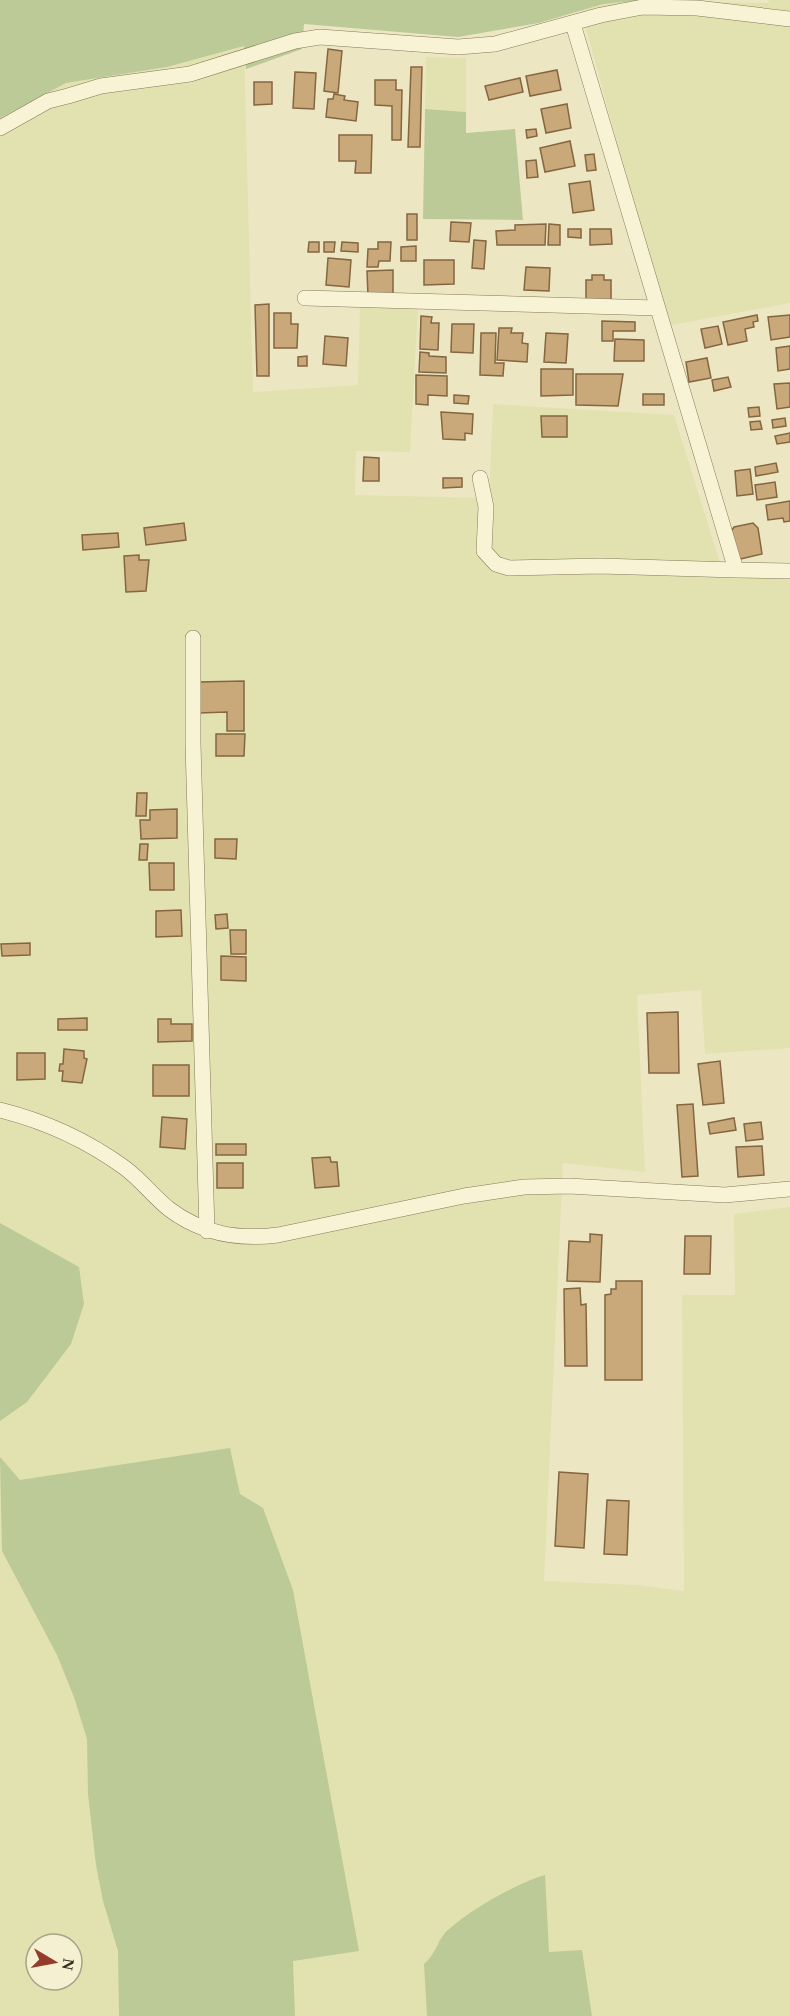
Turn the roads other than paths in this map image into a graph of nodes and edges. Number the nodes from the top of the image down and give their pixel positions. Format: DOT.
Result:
graph roads {
  1 [pos="790,19"];
  2 [pos="573,24"];
  3 [pos="0,128"];
  4 [pos="305,298"];
  5 [pos="657,308"];
  6 [pos="480,477"];
  7 [pos="736,570"];
  8 [pos="790,571"];
  9 [pos="193,639"];
  10 [pos="0,1110"];
  11 [pos="790,1189"];
  12 [pos="207,1231"];
  1 -- 2 [label="street"];
  2 -- 3 [label="street"];
  2 -- 5 [label="street"];
  4 -- 5 [label="street"];
  5 -- 7 [label="street"];
  6 -- 7 [label="street"];
  7 -- 8 [label="street"];
  9 -- 12 [label="street"];
  10 -- 12 [label="street"];
  11 -- 12 [label="street"];
}
